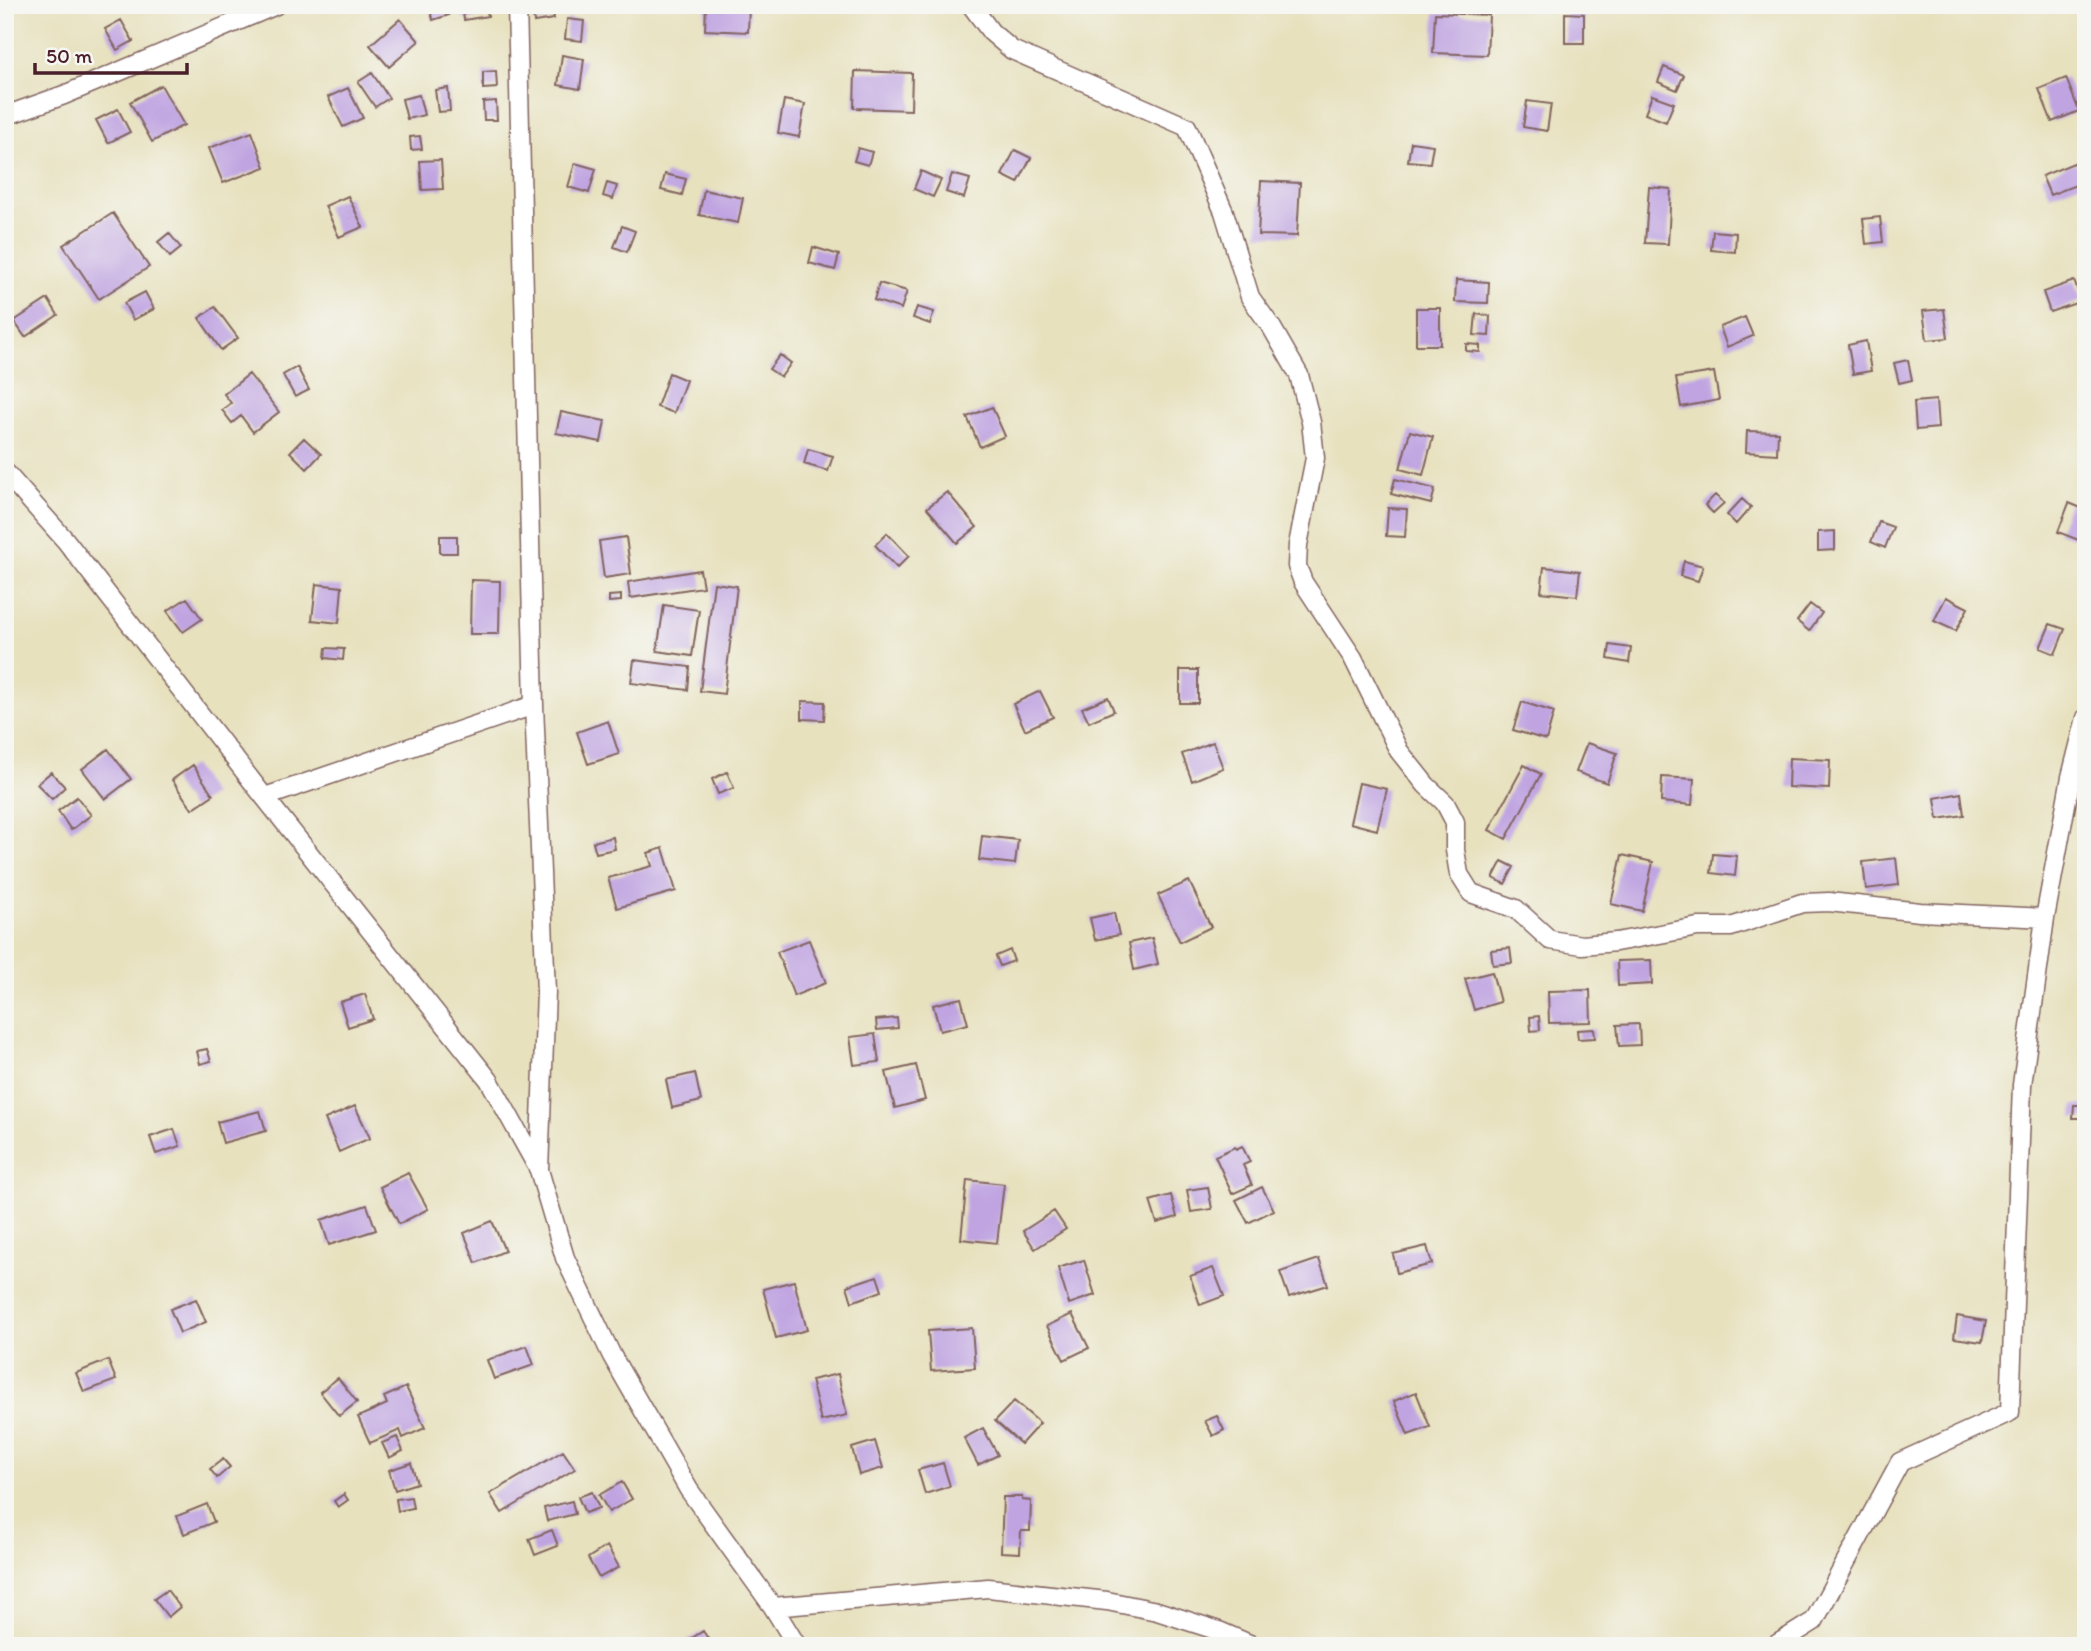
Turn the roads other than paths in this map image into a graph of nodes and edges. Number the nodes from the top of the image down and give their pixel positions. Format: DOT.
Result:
graph roads {
  1 [pos="276,5"];
  2 [pos="517,5"];
  3 [pos="971,5"];
  4 [pos="5,116"];
  5 [pos="5,472"];
  6 [pos="534,705"];
  7 [pos="2086,719"];
  8 [pos="265,797"];
  9 [pos="2045,918"];
  10 [pos="538,1170"];
  11 [pos="773,1607"];
  12 [pos="796,1646"];
  13 [pos="1254,1646"];
  14 [pos="1774,1646"];
  1 -- 4 [label="street"];
  2 -- 6 [label="street"];
  3 -- 9 [label="street"];
  5 -- 8 [label="street"];
  6 -- 8 [label="street"];
  6 -- 10 [label="street"];
  7 -- 9 [label="street"];
  8 -- 10 [label="street"];
  9 -- 14 [label="street"];
  10 -- 11 [label="street"];
  11 -- 12 [label="street"];
  11 -- 13 [label="street"];
}
